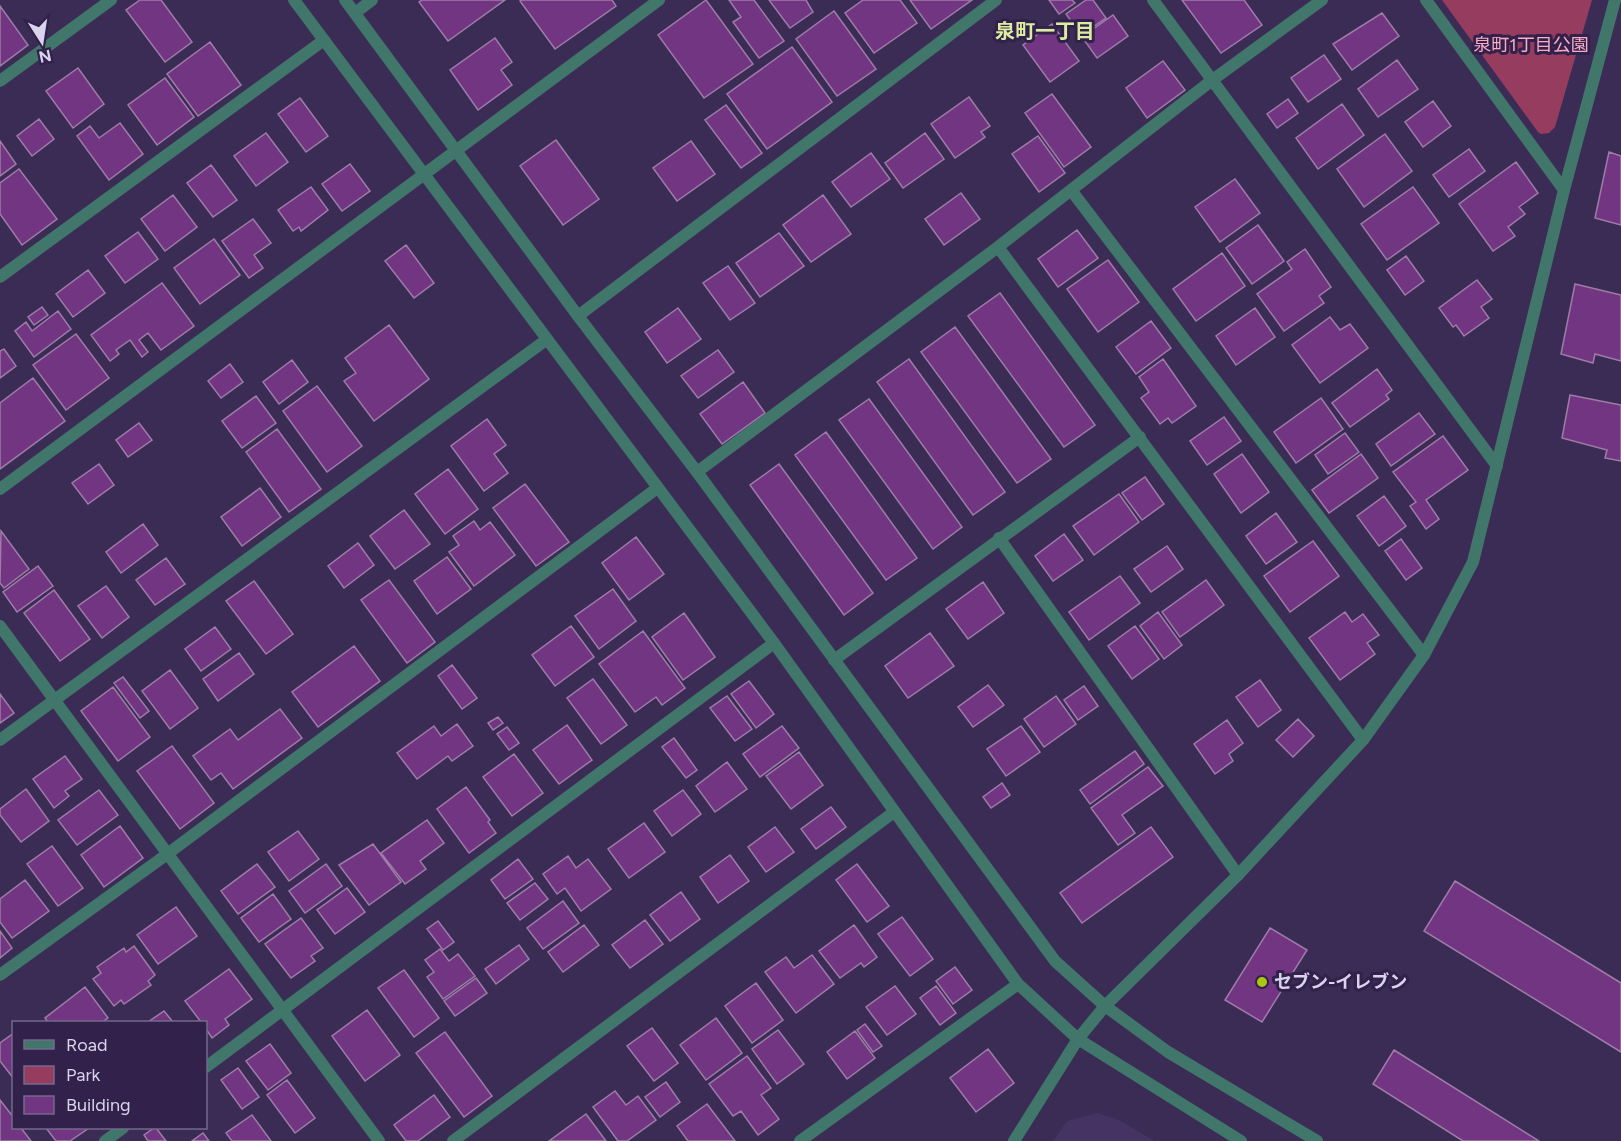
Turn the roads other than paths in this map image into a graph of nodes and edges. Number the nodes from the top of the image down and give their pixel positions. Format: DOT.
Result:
graph roads {
  1 [pos="111,0"];
  2 [pos="294,0"];
  3 [pos="345,0"];
  4 [pos="372,0"];
  5 [pos="659,0"];
  6 [pos="996,0"];
  7 [pos="1153,0"];
  8 [pos="1322,0"];
  9 [pos="1426,0"];
  10 [pos="1615,0"];
  11 [pos="355,12"];
  12 [pos="324,40"];
  13 [pos="0,81"];
  14 [pos="1211,81"];
  15 [pos="458,150"];
  16 [pos="423,175"];
  17 [pos="1071,190"];
  18 [pos="1564,190"];
  19 [pos="998,247"];
  20 [pos="0,277"];
  21 [pos="578,316"];
  22 [pos="546,340"];
  23 [pos="1140,437"];
  24 [pos="1497,466"];
  25 [pos="697,472"];
  26 [pos="0,489"];
  27 [pos="656,489"];
  28 [pos="999,538"];
  29 [pos="0,626"];
  30 [pos="774,643"];
  31 [pos="1424,655"];
  32 [pos="834,660"];
  33 [pos="55,700"];
  34 [pos="0,740"];
  35 [pos="1363,740"];
  36 [pos="894,812"];
  37 [pos="166,855"];
  38 [pos="1238,875"];
  39 [pos="0,975"];
  40 [pos="1018,984"];
  41 [pos="1105,1006"];
  42 [pos="282,1010"];
  43 [pos="1078,1040"];
  44 [pos="207,1066"];
  45 [pos="122,1129"];
  46 [pos="105,1141"];
  47 [pos="379,1141"];
  48 [pos="453,1141"];
  49 [pos="800,1141"];
  50 [pos="1014,1141"];
  51 [pos="1241,1141"];
  52 [pos="1317,1141"];
  1 -- 13 [label="street"];
  2 -- 12 [label="street"];
  3 -- 11 [label="street"];
  4 -- 11 [label="street"];
  5 -- 15 [label="street"];
  6 -- 21 [label="street"];
  7 -- 14 [label="street"];
  8 -- 14 [label="street"];
  9 -- 18 [label="street"];
  10 -- 18 [label="street"];
  11 -- 15 [label="street"];
  12 -- 16 [label="street"];
  12 -- 20 [label="street"];
  14 -- 17 [label="street"];
  14 -- 24 [label="street"];
  15 -- 16 [label="street"];
  15 -- 21 [label="street"];
  16 -- 22 [label="street"];
  16 -- 26 [label="street"];
  17 -- 19 [label="street"];
  17 -- 31 [label="street"];
  18 -- 24 [label="street"];
  19 -- 23 [label="street"];
  19 -- 25 [label="street"];
  21 -- 25 [label="street"];
  22 -- 27 [label="street"];
  22 -- 33 [label="street"];
  23 -- 28 [label="street"];
  23 -- 35 [label="street"];
  24 -- 31 [label="street"];
  25 -- 32 [label="street"];
  27 -- 30 [label="street"];
  27 -- 37 [label="street"];
  28 -- 32 [label="street"];
  28 -- 38 [label="street"];
  29 -- 33 [label="street"];
  30 -- 36 [label="street"];
  30 -- 42 [label="street"];
  31 -- 35 [label="street"];
  32 -- 41 [label="street"];
  33 -- 34 [label="street"];
  33 -- 37 [label="street"];
  35 -- 38 [label="street"];
  36 -- 40 [label="street"];
  36 -- 48 [label="street"];
  37 -- 39 [label="street"];
  37 -- 42 [label="street"];
  38 -- 41 [label="street"];
  40 -- 43 [label="street"];
  40 -- 49 [label="street"];
  41 -- 43 [label="street"];
  41 -- 52 [label="street"];
  42 -- 44 [label="street"];
  42 -- 47 [label="street"];
  43 -- 50 [label="street"];
  43 -- 51 [label="street"];
  45 -- 46 [label="street"];
}
